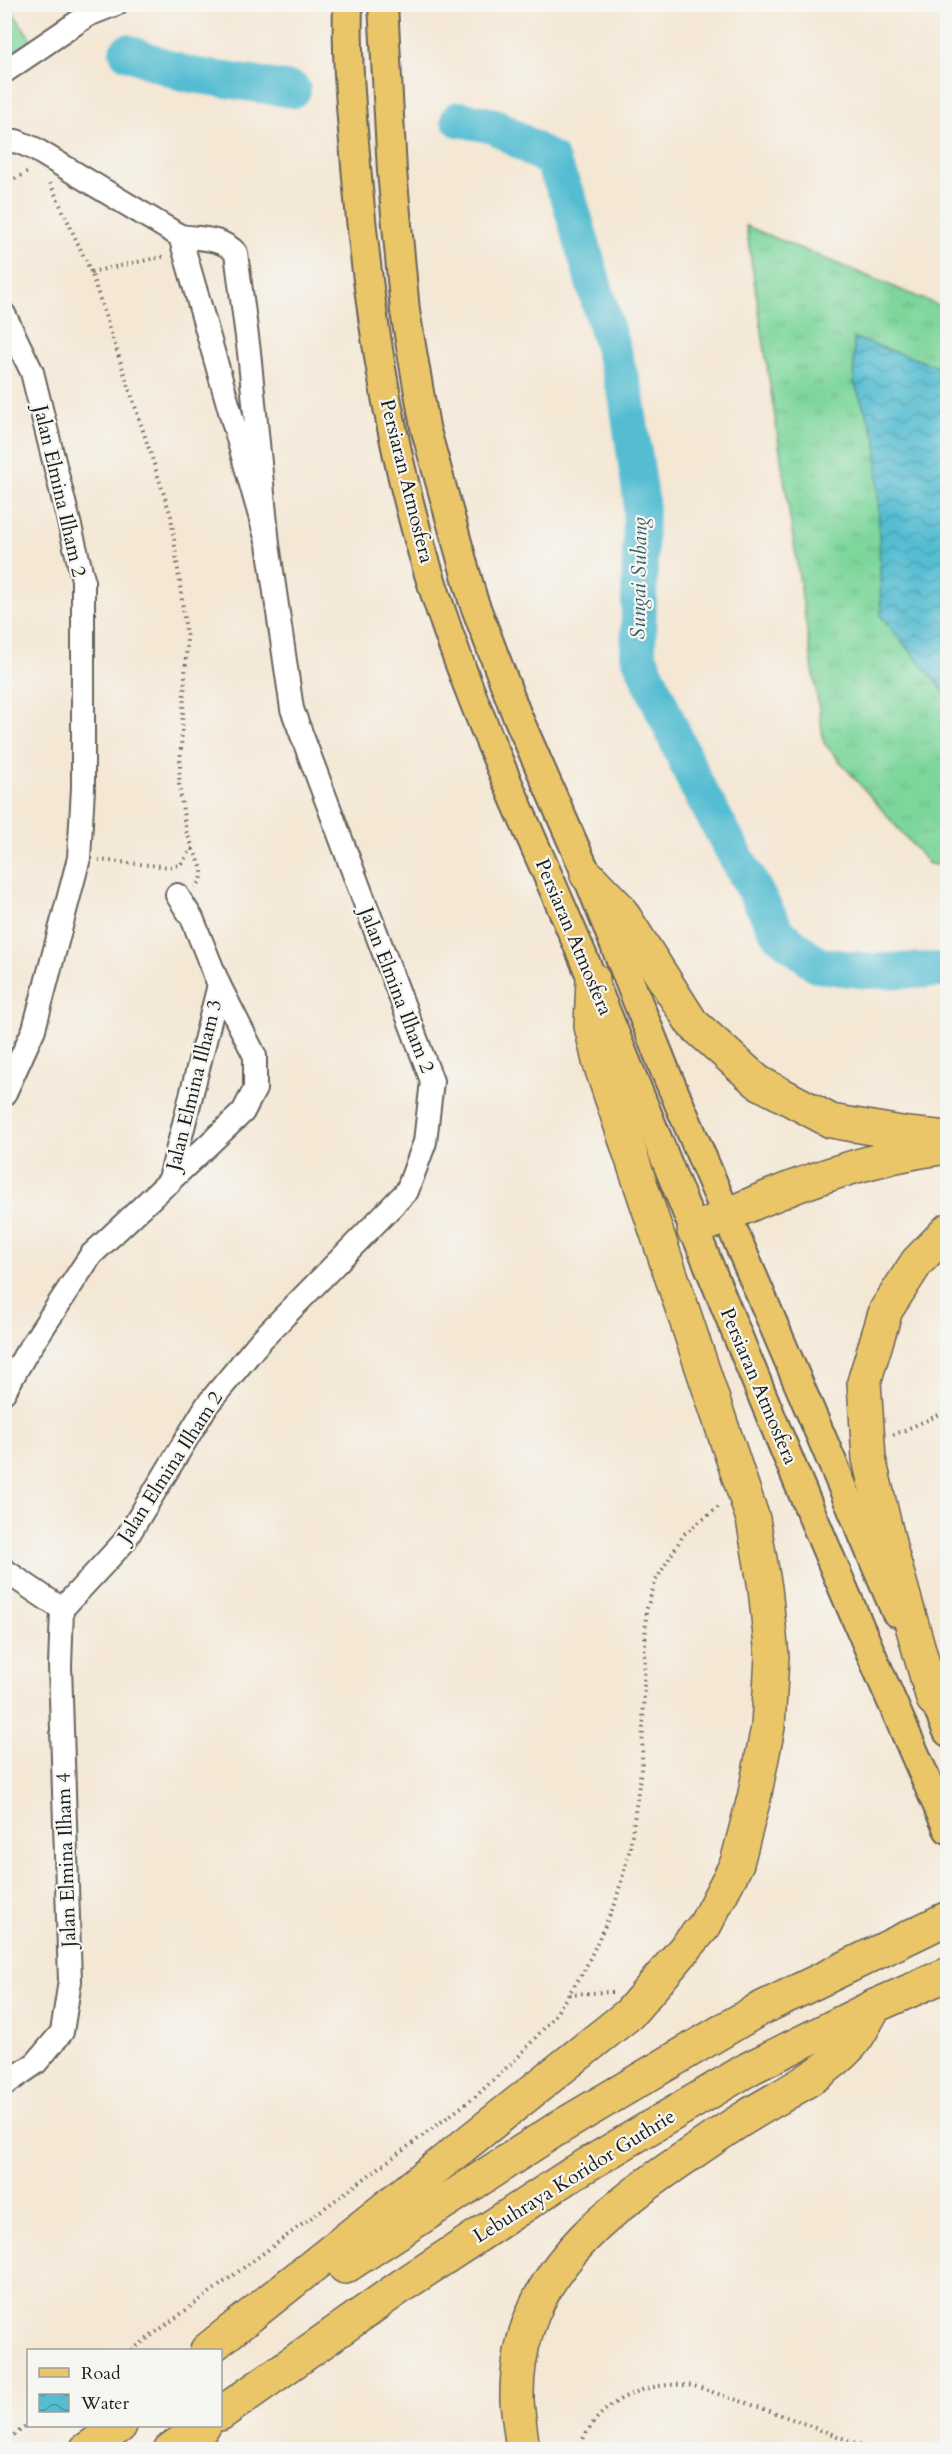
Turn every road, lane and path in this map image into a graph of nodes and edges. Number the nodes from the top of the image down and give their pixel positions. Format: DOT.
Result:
graph roads {
  1 [pos="116,4"];
  2 [pos="348,4"];
  3 [pos="383,4"];
  4 [pos="4,72"];
  5 [pos="4,142"];
  6 [pos="35,170"];
  7 [pos="47,177"];
  8 [pos="4,184"];
  9 [pos="182,244"];
  10 [pos="90,272"];
  11 [pos="4,314"];
  12 [pos="268,544"];
  13 [pos="193,848"];
  14 [pos="79,858"];
  15 [pos="587,875"];
  16 [pos="177,895"];
  17 [pos="592,979"];
  18 [pos="219,986"];
  19 [pos="4,1095"];
  20 [pos="948,1138"];
  21 [pos="948,1148"];
  22 [pos="168,1184"];
  23 [pos="727,1215"];
  24 [pos="948,1230"];
  25 [pos="694,1231"];
  26 [pos="4,1392"];
  27 [pos="948,1411"];
  28 [pos="893,1435"];
  29 [pos="721,1506"];
  30 [pos="4,1570"];
  31 [pos="62,1609"];
  32 [pos="933,1699"];
  33 [pos="948,1732"];
  34 [pos="948,1829"];
  35 [pos="939,1920"];
  36 [pos="948,1974"];
  37 [pos="648,1991"];
  38 [pos="568,1994"];
  39 [pos="874,2006"];
  40 [pos="4,2085"];
  41 [pos="133,2349"];
  42 [pos="208,2349"];
  43 [pos="222,2354"];
  44 [pos="222,2413"];
  45 [pos="27,2426"];
  46 [pos="112,2427"];
  47 [pos="119,2427"];
  48 [pos="203,2427"];
  49 [pos="4,2442"];
  50 [pos="85,2450"];
  51 [pos="170,2450"];
  52 [pos="523,2450"];
  53 [pos="579,2450"];
  54 [pos="875,2450"];
  1 -- 4 [label="street"];
  2 -- 17 [label="main road, Persiaran Atmosfera"];
  3 -- 15 [label="main road, Persiaran Atmosfera"];
  5 -- 9 [label="street, Jalan Elmina Ilham 2"];
  6 -- 8 [label="path"];
  7 -- 10 [label="path"];
  9 -- 10 [label="path"];
  9 -- 12 [label="street, Jalan Elmina Ilham 2"];
  9 -- 12 [label="street, Jalan Elmina Ilham 2"];
  10 -- 13 [label="path"];
  11 -- 14 [label="street, Jalan Elmina Ilham 2"];
  12 -- 31 [label="street, Jalan Elmina Ilham 2"];
  13 -- 14 [label="path"];
  13 -- 16 [label="path"];
  14 -- 19 [label="street, Jalan Elmina Ilham 2"];
  15 -- 20 [label="highway"];
  15 -- 23 [label="main road, Persiaran Atmosfera"];
  16 -- 18 [label="street, Jalan Elmina Ilham 3"];
  17 -- 25 [label="main road, Persiaran Atmosfera"];
  17 -- 37 [label="highway"];
  18 -- 22 [label="street, Jalan Elmina Ilham 3"];
  18 -- 22 [label="street, Jalan Elmina Ilham 3"];
  21 -- 23 [label="highway"];
  22 -- 26 [label="street, Jalan Elmina Ilham 3"];
  23 -- 25 [label="highway"];
  23 -- 32 [label="main road, Persiaran Atmosfera"];
  24 -- 32 [label="highway"];
  25 -- 34 [label="main road, Persiaran Atmosfera"];
  27 -- 28 [label="path"];
  29 -- 38 [label="path"];
  30 -- 31 [label="street"];
  31 -- 40 [label="street, Jalan Elmina Ilham 4"];
  32 -- 33 [label="main road, Persiaran Atmosfera"];
  35 -- 43 [label="highway"];
  36 -- 39 [label="highway, Lebuhraya Koridor Guthrie"];
  37 -- 38 [label="path"];
  37 -- 42 [label="highway"];
  38 -- 41 [label="path"];
  39 -- 44 [label="highway, Lebuhraya Koridor Guthrie"];
  39 -- 52 [label="highway"];
  45 -- 49 [label="path"];
  46 -- 50 [label="highway"];
  47 -- 50 [label="highway"];
  48 -- 51 [label="highway"];
  53 -- 54 [label="path"];
}
